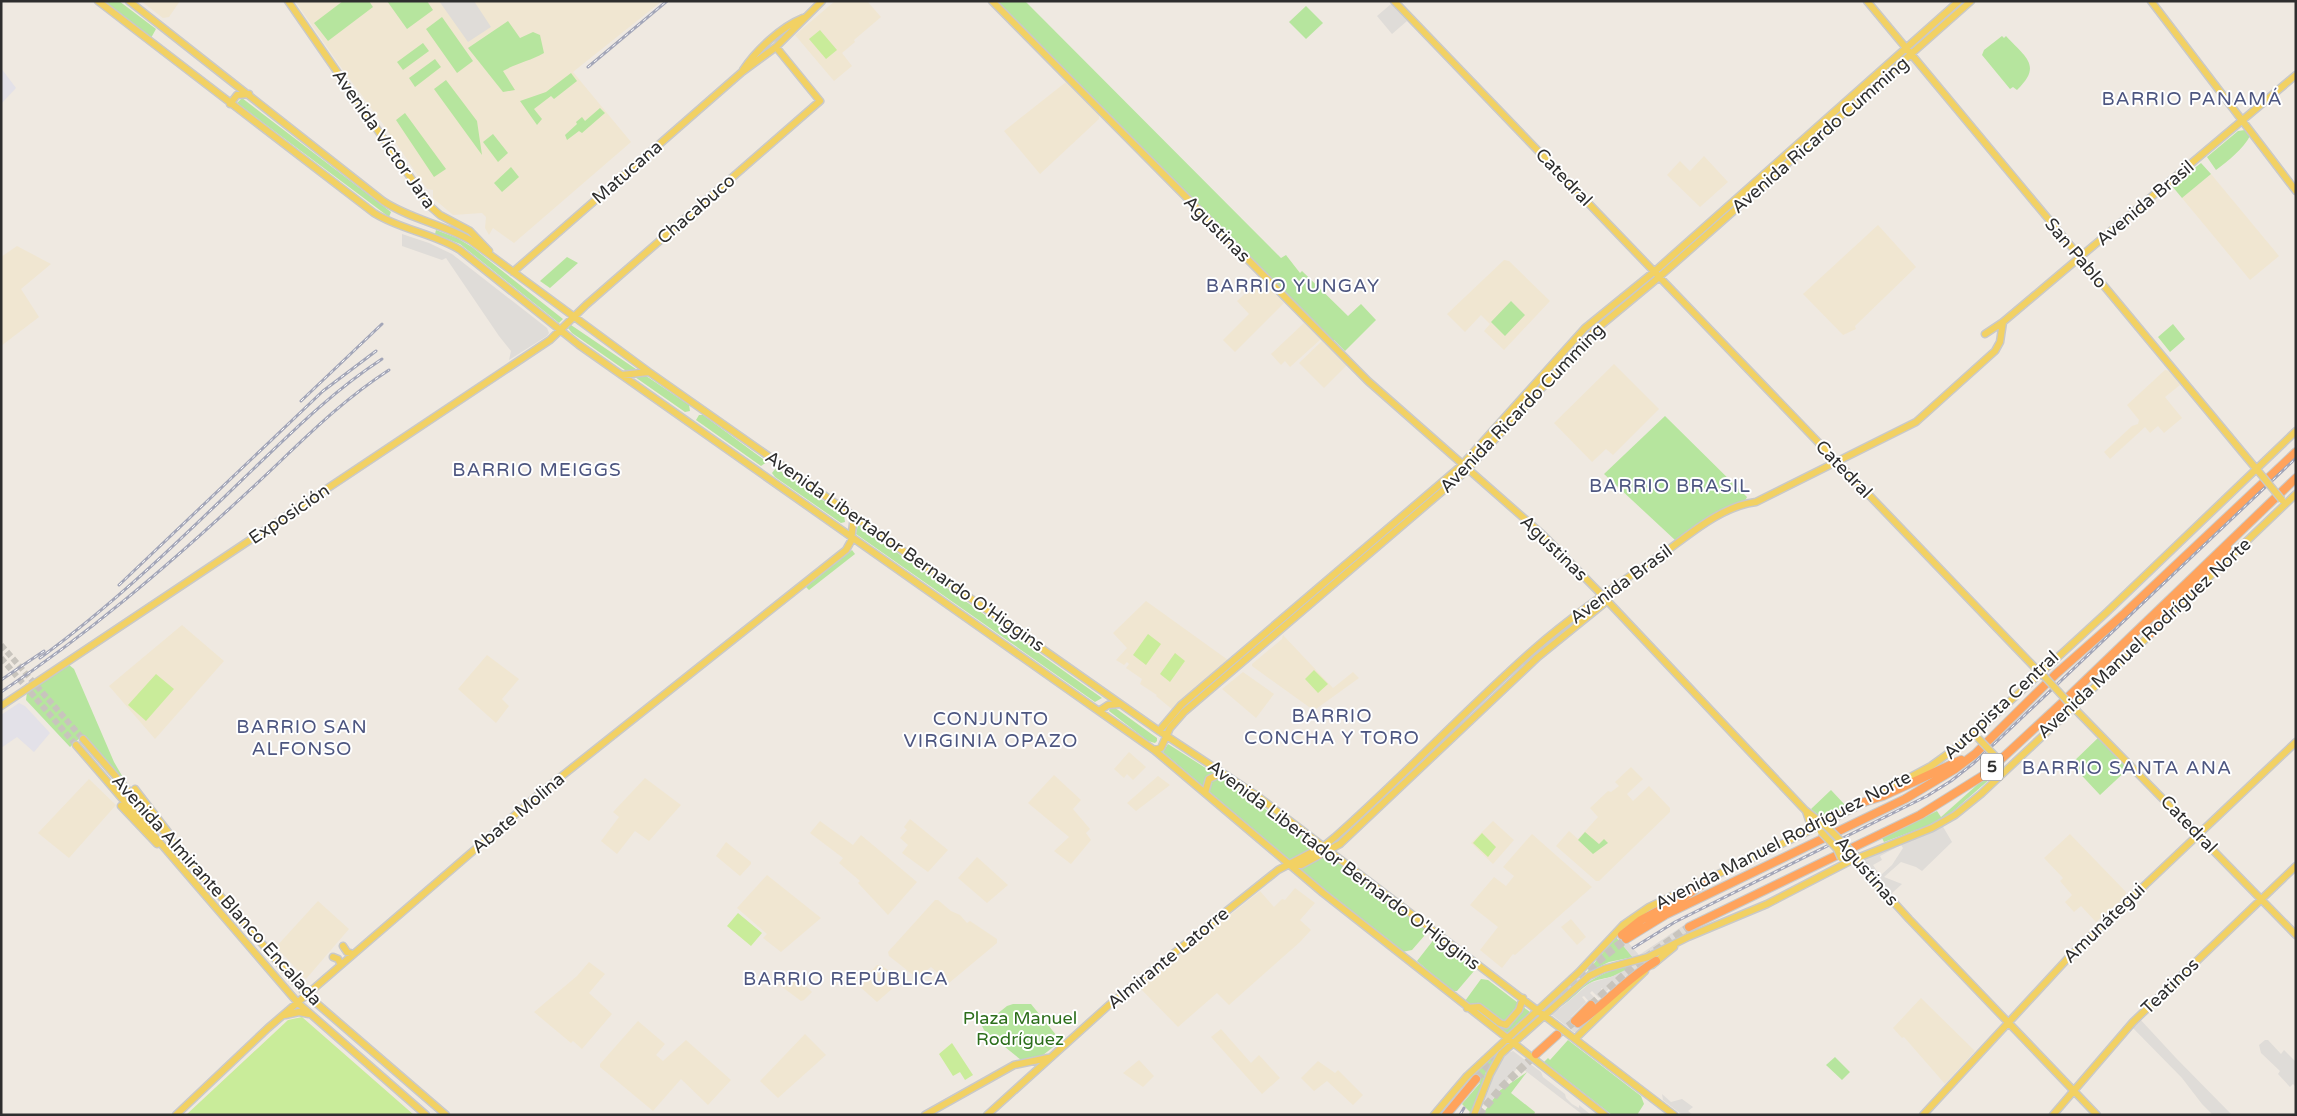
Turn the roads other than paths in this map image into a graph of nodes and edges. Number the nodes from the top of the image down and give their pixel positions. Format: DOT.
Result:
graph roads {
  1 [pos="98,1"];
  2 [pos="129,1"];
  3 [pos="288,1"];
  4 [pos="822,1"];
  5 [pos="992,1"];
  6 [pos="1394,1"];
  7 [pos="1867,1"];
  8 [pos="1959,1"];
  9 [pos="1971,1"];
  10 [pos="2151,1"];
  11 [pos="804,17"];
  12 [pos="776,36"];
  13 [pos="776,47"];
  14 [pos="1906,48"];
  15 [pos="1911,55"];
  16 [pos="742,72"];
  17 [pos="2296,75"];
  18 [pos="250,94"];
  19 [pos="230,104"];
  20 [pos="2243,120"];
  21 [pos="2296,191"];
  22 [pos="2080,258"];
  23 [pos="497,259"];
  24 [pos="513,272"];
  25 [pos="1657,274"];
  26 [pos="573,317"];
  27 [pos="2003,322"];
  28 [pos="560,331"];
  29 [pos="1985,334"];
  30 [pos="1550,366"];
  31 [pos="649,372"];
  32 [pos="1556,372"];
  33 [pos="622,375"];
  34 [pos="2296,431"];
  35 [pos="2296,447"];
  36 [pos="2296,452"];
  37 [pos="1838,462"];
  38 [pos="1465,466"];
  39 [pos="2258,470"];
  40 [pos="2276,470"];
  41 [pos="2296,478"];
  42 [pos="2296,494"];
  43 [pos="2284,502"];
  44 [pos="854,515"];
  45 [pos="2241,530"];
  46 [pos="851,537"];
  47 [pos="1602,595"];
  48 [pos="1608,601"];
  49 [pos="2150,634"];
  50 [pos="2042,675"];
  51 [pos="1212,678"];
  52 [pos="1216,684"];
  53 [pos="1120,704"];
  54 [pos="2071,705"];
  55 [pos="1,706"];
  56 [pos="1099,711"];
  57 [pos="1159,731"];
  58 [pos="1166,736"];
  59 [pos="1974,738"];
  60 [pos="82,739"];
  61 [pos="2296,742"];
  62 [pos="76,745"];
  63 [pos="1154,750"];
  64 [pos="1974,754"];
  65 [pos="1222,772"];
  66 [pos="2000,772"];
  67 [pos="136,789"];
  68 [pos="1205,794"];
  69 [pos="1864,802"];
  70 [pos="121,806"];
  71 [pos="1805,810"];
  72 [pos="1824,828"];
  73 [pos="1807,832"];
  74 [pos="2198,834"];
  75 [pos="173,842"];
  76 [pos="1327,848"];
  77 [pos="167,850"];
  78 [pos="1855,855"];
  79 [pos="1288,864"];
  80 [pos="2296,866"];
  81 [pos="1839,867"];
  82 [pos="1716,875"];
  83 [pos="2261,899"];
  84 [pos="1689,927"];
  85 [pos="2296,935"];
  86 [pos="1688,937"];
  87 [pos="343,946"];
  88 [pos="353,954"];
  89 [pos="333,957"];
  90 [pos="1656,961"];
  91 [pos="341,965"];
  92 [pos="307,995"];
  93 [pos="1523,998"];
  94 [pos="298,1003"];
  95 [pos="1591,1005"];
  96 [pos="1467,1008"];
  97 [pos="1538,1009"];
  98 [pos="310,1014"];
  99 [pos="284,1015"];
  100 [pos="1544,1015"];
  101 [pos="2008,1023"];
  102 [pos="1557,1035"];
  103 [pos="1506,1038"];
  104 [pos="1576,1038"];
  105 [pos="1512,1043"];
  106 [pos="1536,1054"];
  107 [pos="1052,1055"];
  108 [pos="402,1077"];
  109 [pos="1476,1079"];
  110 [pos="393,1087"];
  111 [pos="2074,1091"];
  112 [pos="176,1115"];
  113 [pos="426,1115"];
  114 [pos="446,1115"];
  115 [pos="925,1115"];
  116 [pos="987,1115"];
  117 [pos="1434,1115"];
  118 [pos="1446,1115"];
  119 [pos="1474,1115"];
  120 [pos="1605,1115"];
  121 [pos="1674,1115"];
  122 [pos="1922,1115"];
  123 [pos="2053,1115"];
  124 [pos="2097,1115"];
  1 -- 19 [label="main road, Avenida Libertador Bernardo O'Higgins"];
  2 -- 18 [label="main road, Avenida Libertador Bernardo O'Higgins"];
  3 -- 23 [label="main road, Avenida Víctor Jara"];
  4 -- 11 [label="main road, Matucana"];
  5 -- 38 [label="main road, Agustinas"];
  6 -- 25 [label="main road, Catedral"];
  7 -- 14 [label="main road, San Pablo"];
  8 -- 14 [label="main road, Avenida Ricardo Cumming"];
  9 -- 15 [label="main road, Avenida Ricardo Cumming"];
  10 -- 20 [label="main road"];
  11 -- 12 [label="main road, Matucana"];
  11 -- 13 [label="main road, Matucana"];
  12 -- 13 [label="main road"];
  12 -- 16 [label="main road, Matucana"];
  13 -- 16 [label="main road, Matucana"];
  13 -- 26 [label="main road, Chacabuco"];
  14 -- 15 [label="main road, San Pablo"];
  14 -- 25 [label="main road, Avenida Ricardo Cumming"];
  15 -- 22 [label="main road, San Pablo"];
  15 -- 25 [label="main road, Avenida Ricardo Cumming"];
  16 -- 24 [label="main road, Matucana"];
  17 -- 20 [label="main road, Avenida Brasil"];
  18 -- 19 [label="main road"];
  18 -- 23 [label="main road, Avenida Libertador Bernardo O'Higgins"];
  19 -- 28 [label="main road, Avenida Libertador Bernardo O'Higgins"];
  20 -- 21 [label="main road"];
  20 -- 22 [label="main road, Avenida Brasil"];
  22 -- 27 [label="main road, Avenida Brasil"];
  22 -- 39 [label="main road, San Pablo"];
  23 -- 24 [label="main road, Avenida Libertador Bernardo O'Higgins"];
  24 -- 26 [label="main road, Avenida Libertador Bernardo O'Higgins"];
  25 -- 30 [label="main road, Avenida Ricardo Cumming"];
  25 -- 32 [label="main road, Avenida Ricardo Cumming"];
  25 -- 37 [label="main road, Catedral"];
  26 -- 28 [label="main road, Exposición"];
  26 -- 31 [label="main road, Avenida Libertador Bernardo O'Higgins"];
  27 -- 29 [label="main road"];
  27 -- 37 [label="main road, Avenida Brasil"];
  28 -- 33 [label="main road, Avenida Libertador Bernardo O'Higgins"];
  28 -- 55 [label="main road, Exposición"];
  30 -- 32 [label="main road"];
  30 -- 38 [label="main road, Avenida Ricardo Cumming"];
  31 -- 33 [label="main road"];
  31 -- 44 [label="main road, Avenida Libertador Bernardo O'Higgins"];
  32 -- 38 [label="main road, Avenida Ricardo Cumming"];
  33 -- 46 [label="main road, Avenida Libertador Bernardo O'Higgins"];
  34 -- 39 [label="main road, Avenida Manuel Rodríguez Norte"];
  35 -- 40 [label="highway"];
  36 -- 40 [label="highway, Autopista Central / 5"];
  37 -- 47 [label="main road, Avenida Brasil"];
  37 -- 50 [label="main road, Catedral"];
  38 -- 47 [label="main road, Agustinas"];
  38 -- 51 [label="main road, Avenida Ricardo Cumming"];
  38 -- 52 [label="main road, Avenida Ricardo Cumming"];
  39 -- 43 [label="main road, San Pablo, bridge"];
  39 -- 50 [label="main road, Avenida Manuel Rodríguez Norte"];
  40 -- 64 [label="highway, Autopista Central / 5"];
  41 -- 45 [label="highway, 5"];
  42 -- 43 [label="main road, Avenida Manuel Rodríguez Norte"];
  43 -- 49 [label="main road, Avenida Manuel Rodríguez Norte"];
  44 -- 46 [label="main road, Abate Molina"];
  44 -- 53 [label="main road, Avenida Libertador Bernardo O'Higgins"];
  45 -- 49 [label="highway"];
  45 -- 84 [label="highway, 5"];
  46 -- 56 [label="main road, Avenida Libertador Bernardo O'Higgins"];
  46 -- 88 [label="main road, Abate Molina"];
  47 -- 48 [label="main road, Agustinas"];
  47 -- 76 [label="main road, Avenida Brasil"];
  48 -- 71 [label="main road, Agustinas"];
  48 -- 76 [label="main road, Avenida Brasil"];
  49 -- 54 [label="main road, Avenida Manuel Rodríguez Norte"];
  50 -- 54 [label="main road, Catedral, bridge"];
  50 -- 59 [label="main road, Avenida Manuel Rodríguez Norte"];
  51 -- 52 [label="main road"];
  51 -- 57 [label="main road, Avenida Ricardo Cumming"];
  52 -- 58 [label="main road, Avenida Ricardo Cumming"];
  53 -- 56 [label="main road"];
  53 -- 57 [label="main road, Avenida Libertador Bernardo O'Higgins"];
  54 -- 66 [label="main road, Avenida Manuel Rodríguez Norte"];
  54 -- 74 [label="main road, Catedral"];
  56 -- 63 [label="main road, Avenida Libertador Bernardo O'Higgins"];
  57 -- 58 [label="main road, Avenida Libertador Bernardo O'Higgins"];
  58 -- 63 [label="main road, Avenida Ricardo Cumming"];
  58 -- 65 [label="main road, Avenida Libertador Bernardo O'Higgins"];
  59 -- 66 [label="main road, bridge"];
  59 -- 69 [label="main road, Avenida Manuel Rodríguez Norte"];
  60 -- 75 [label="main road, Avenida Almirante Blanco Encalada"];
  61 -- 74 [label="main road, Amunátegui"];
  62 -- 77 [label="main road, Avenida Almirante Blanco Encalada"];
  63 -- 68 [label="main road, Avenida Libertador Bernardo O'Higgins"];
  64 -- 69 [label="highway"];
  64 -- 82 [label="highway, Autopista Central / 5"];
  65 -- 68 [label="main road"];
  65 -- 76 [label="main road, Avenida Libertador Bernardo O'Higgins"];
  66 -- 78 [label="main road, Avenida Manuel Rodríguez Norte"];
  67 -- 75 [label="main road"];
  68 -- 79 [label="main road, Avenida Libertador Bernardo O'Higgins"];
  69 -- 72 [label="main road, Avenida Manuel Rodríguez Norte"];
  70 -- 77 [label="main road"];
  71 -- 72 [label="main road, Agustinas"];
  71 -- 73 [label="main road"];
  72 -- 73 [label="main road, Avenida Manuel Rodríguez Norte"];
  72 -- 78 [label="main road, Agustinas, bridge"];
  72 -- 81 [label="main road, bridge"];
  73 -- 82 [label="main road, Avenida Manuel Rodríguez Norte"];
  74 -- 83 [label="main road, Catedral"];
  74 -- 101 [label="main road, Amunátegui"];
  75 -- 92 [label="main road, Avenida Almirante Blanco Encalada"];
  76 -- 79 [label="main road, Avenida Brasil"];
  76 -- 93 [label="main road, Avenida Libertador Bernardo O'Higgins"];
  77 -- 94 [label="main road, Avenida Almirante Blanco Encalada"];
  78 -- 81 [label="main road, Avenida Manuel Rodríguez Norte"];
  78 -- 101 [label="main road, Agustinas"];
  79 -- 96 [label="main road, Avenida Libertador Bernardo O'Higgins"];
  79 -- 107 [label="main road, Almirante Latorre"];
  80 -- 83 [label="main road, Teatinos"];
  81 -- 86 [label="main road, Avenida Manuel Rodríguez Norte"];
  82 -- 97 [label="main road, Avenida Manuel Rodríguez Norte"];
  83 -- 85 [label="main road, Catedral"];
  83 -- 111 [label="main road, Teatinos"];
  86 -- 90 [label="main road"];
  86 -- 100 [label="main road, Avenida Manuel Rodríguez Norte"];
  87 -- 88 [label="main road"];
  88 -- 91 [label="main road, Abate Molina"];
  89 -- 91 [label="main road"];
  90 -- 95 [label="highway"];
  90 -- 104 [label="main road"];
  91 -- 92 [label="main road, Abate Molina"];
  92 -- 94 [label="main road, Abate Molina"];
  92 -- 108 [label="main road, Avenida Almirante Blanco Encalada"];
  93 -- 96 [label="main road"];
  93 -- 97 [label="main road, Avenida Libertador Bernardo O'Higgins"];
  94 -- 98 [label="main road, Avenida Almirante Blanco Encalada"];
  94 -- 99 [label="main road, Abate Molina"];
  96 -- 103 [label="main road, Avenida Libertador Bernardo O'Higgins"];
  97 -- 100 [label="main road, Avenida Libertador Bernardo O'Higgins"];
  97 -- 103 [label="main road, Avenida Manuel Rodríguez Norte"];
  98 -- 99 [label="main road"];
  98 -- 110 [label="main road, Avenida Almirante Blanco Encalada"];
  99 -- 112 [label="main road, Abate Molina"];
  100 -- 104 [label="main road, Avenida Libertador Bernardo O'Higgins"];
  100 -- 105 [label="main road, Avenida Manuel Rodríguez Norte"];
  101 -- 111 [label="main road, Agustinas"];
  101 -- 122 [label="main road, Amunátegui"];
  102 -- 106 [label="highway"];
  103 -- 105 [label="main road, Avenida Libertador Bernardo O'Higgins"];
  103 -- 117 [label="main road, Avenida Manuel Rodríguez Norte"];
  104 -- 121 [label="main road, Avenida Libertador Bernardo O'Higgins"];
  105 -- 119 [label="main road, Avenida Manuel Rodríguez Norte"];
  105 -- 120 [label="main road, Avenida Libertador Bernardo O'Higgins"];
  107 -- 115 [label="main road, Almirante Latorre"];
  107 -- 116 [label="main road, Almirante Latorre"];
  108 -- 110 [label="main road"];
  108 -- 114 [label="main road, Avenida Almirante Blanco Encalada"];
  109 -- 118 [label="highway"];
  110 -- 113 [label="main road, Avenida Almirante Blanco Encalada"];
  111 -- 123 [label="main road, Teatinos"];
  111 -- 124 [label="main road, Agustinas"];
}
